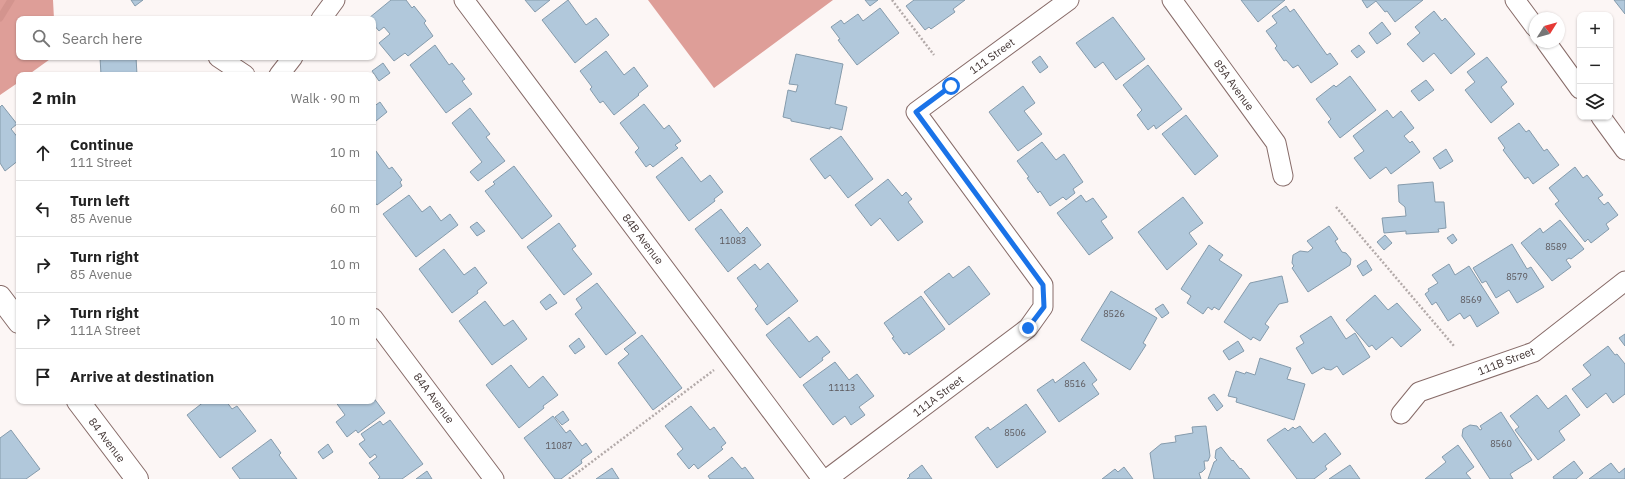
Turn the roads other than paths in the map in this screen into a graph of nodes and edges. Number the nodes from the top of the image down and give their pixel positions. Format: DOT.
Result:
graph roads {
  1 [pos="335,0"];
  2 [pos="464,0"];
  3 [pos="1068,0"];
  4 [pos="1172,0"];
  5 [pos="1515,0"];
  6 [pos="323,16"];
  7 [pos="1529,19"];
  8 [pos="1550,48"];
  9 [pos="222,60"];
  10 [pos="291,60"];
  11 [pos="240,72"];
  12 [pos="281,72"];
  13 [pos="1577,84"];
  14 [pos="1603,120"];
  15 [pos="1625,150"];
  16 [pos="1283,176"];
  17 [pos="1625,281"];
  18 [pos="0,297"];
  19 [pos="1044,307"];
  20 [pos="16,318"];
  21 [pos="376,322"];
  22 [pos="80,404"];
  23 [pos="1401,414"];
  24 [pos="137,479"];
  25 [pos="494,479"];
  26 [pos="822,479"];
  27 [pos="827,479"];
  1 -- 6 [label="street"];
  2 -- 26 [label="street, 84B Avenue"];
  3 -- 19 [label="street, 111 Street"];
  4 -- 16 [label="street, 85A Avenue"];
  5 -- 7 [label="street"];
  8 -- 13 [label="street"];
  9 -- 11 [label="street"];
  10 -- 12 [label="street"];
  14 -- 15 [label="street"];
  17 -- 23 [label="street, 111B Street"];
  18 -- 20 [label="street"];
  19 -- 27 [label="street, 111A Street"];
  21 -- 25 [label="street, 84A Avenue"];
  22 -- 24 [label="street, 84 Avenue"];
}
